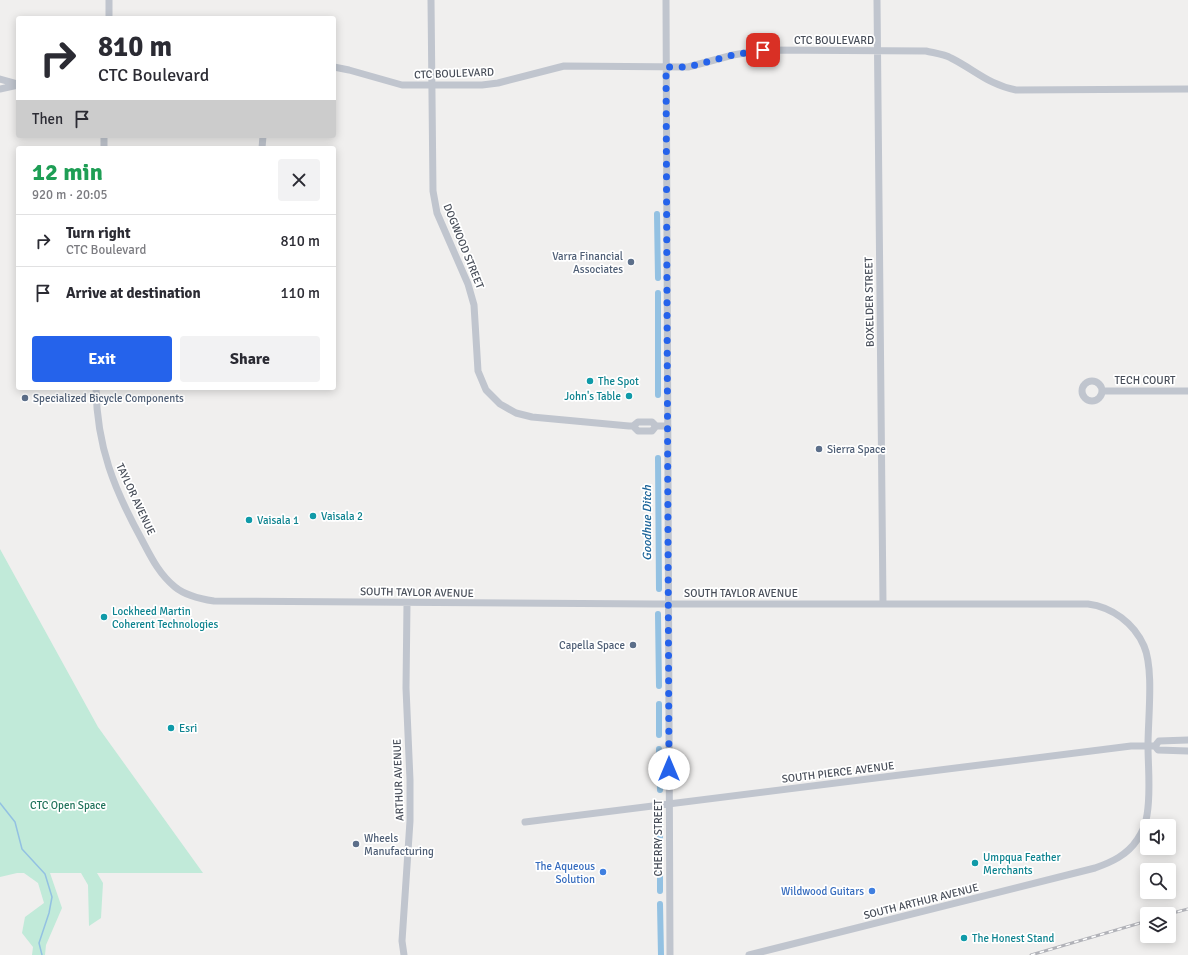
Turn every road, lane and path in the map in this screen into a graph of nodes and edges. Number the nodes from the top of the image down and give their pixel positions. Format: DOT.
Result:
graph roads {
  1 [pos="109,0"];
  2 [pos="430,0"];
  3 [pos="666,0"];
  4 [pos="877,0"];
  5 [pos="109,16"];
  6 [pos="878,51"];
  7 [pos="336,67"];
  8 [pos="666,67"];
  9 [pos="0,80"];
  10 [pos="16,84"];
  11 [pos="16,85"];
  12 [pos="431,85"];
  13 [pos="1188,88"];
  14 [pos="0,89"];
  15 [pos="96,390"];
  16 [pos="1103,391"];
  17 [pos="1188,391"];
  18 [pos="668,426"];
  19 [pos="175,587"];
  20 [pos="407,603"];
  21 [pos="668,604"];
  22 [pos="883,604"];
  23 [pos="1188,740"];
  24 [pos="1151,746"];
  25 [pos="1188,751"];
  26 [pos="669,804"];
  27 [pos="525,822"];
  28 [pos="404,955"];
  29 [pos="670,955"];
  30 [pos="749,955"];
  1 -- 5 [label="street"];
  2 -- 12 [label="street, DOGWOOD STREET"];
  3 -- 8 [label="street, CHERRY STREET"];
  4 -- 6 [label="street, BOXELDER STREET"];
  6 -- 8 [label="street, CTC BOULEVARD"];
  6 -- 13 [label="street, CTC BOULEVARD"];
  6 -- 22 [label="street, BOXELDER STREET"];
  7 -- 12 [label="street, CTC BOULEVARD"];
  8 -- 12 [label="street, CTC BOULEVARD"];
  8 -- 18 [label="street, CHERRY STREET"];
  9 -- 10 [label="street"];
  11 -- 14 [label="street"];
  12 -- 18 [label="street, DOGWOOD STREET"];
  15 -- 19 [label="street, TAYLOR AVENUE"];
  16 -- 17 [label="street, TECH COURT"];
  18 -- 21 [label="street, CHERRY STREET"];
  19 -- 20 [label="street, SOUTH TAYLOR AVENUE"];
  20 -- 21 [label="street, SOUTH TAYLOR AVENUE"];
  20 -- 28 [label="street, ARTHUR AVENUE"];
  21 -- 22 [label="street, SOUTH TAYLOR AVENUE"];
  21 -- 26 [label="street, CHERRY STREET"];
  22 -- 24 [label="street, SOUTH TAYLOR AVENUE"];
  23 -- 24 [label="street, SOUTH PIERCE AVENUE"];
  24 -- 25 [label="street, SOUTH PIERCE AVENUE"];
  24 -- 26 [label="street, SOUTH PIERCE AVENUE"];
  24 -- 30 [label="street, SOUTH ARTHUR AVENUE"];
  26 -- 27 [label="street, SOUTH PIERCE AVENUE"];
  26 -- 29 [label="street, CHERRY STREET"];
}
